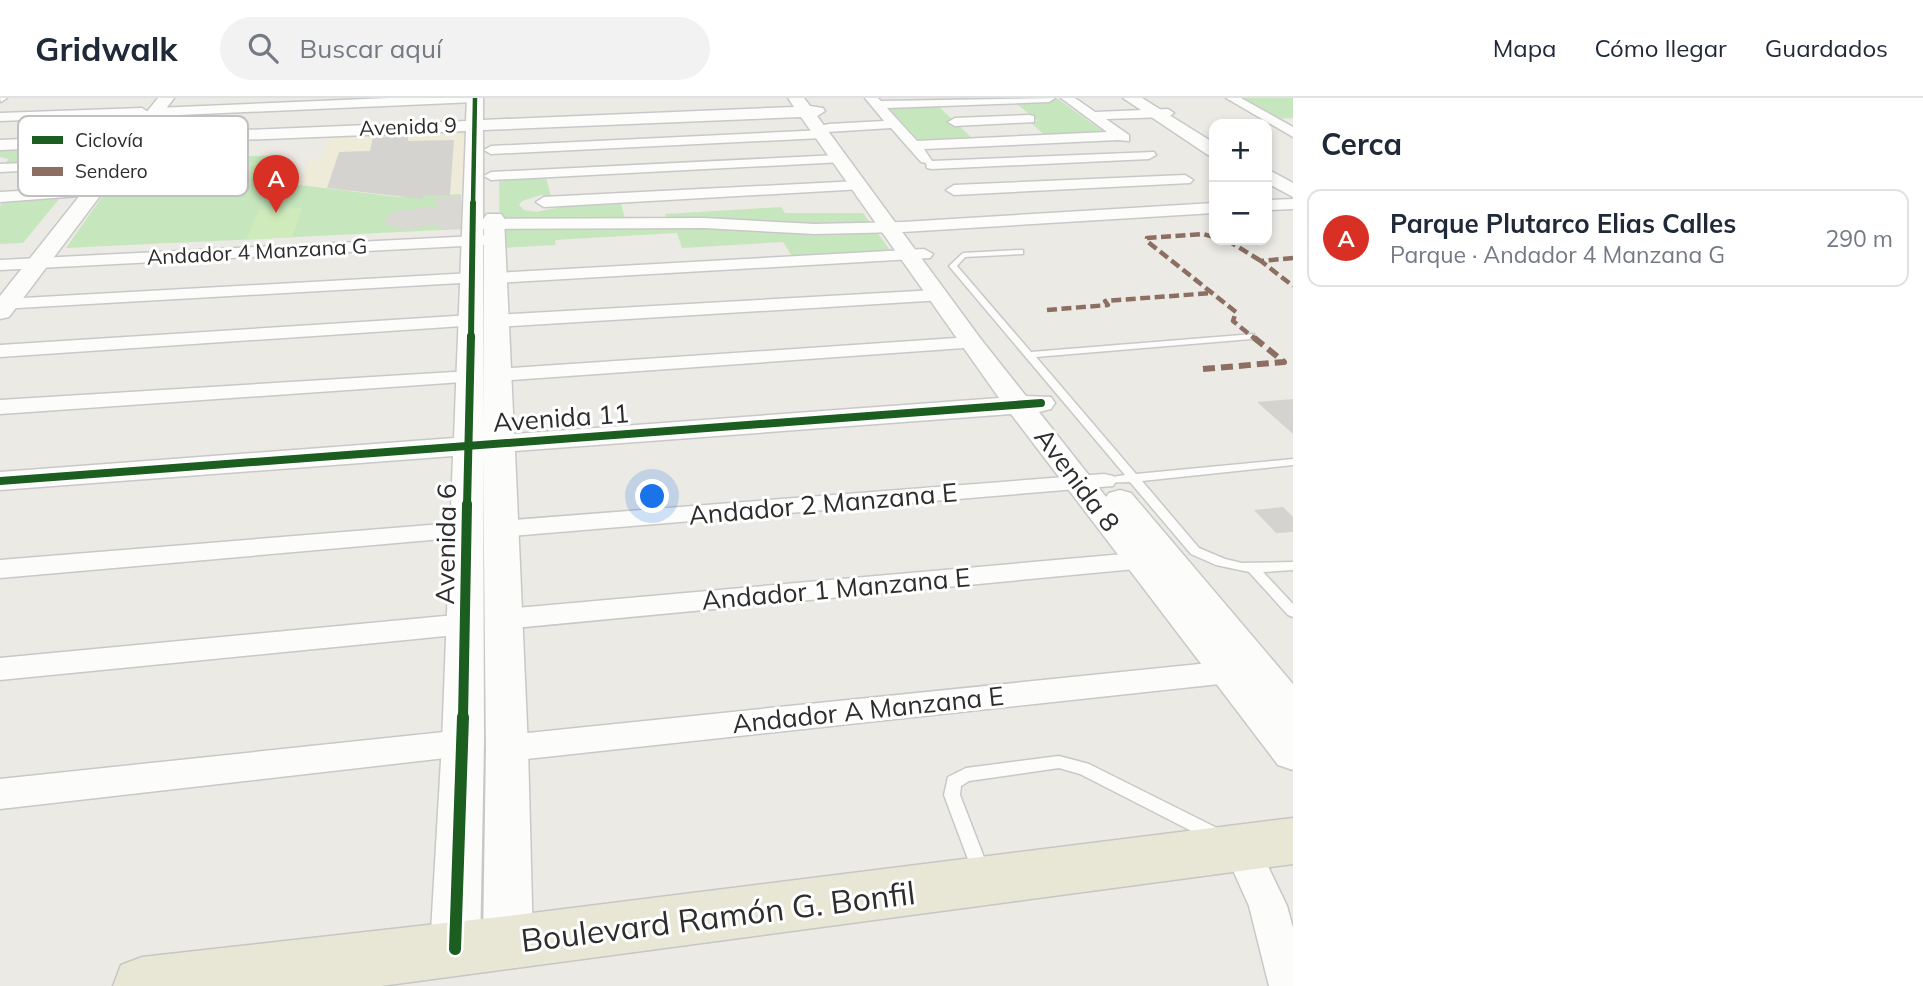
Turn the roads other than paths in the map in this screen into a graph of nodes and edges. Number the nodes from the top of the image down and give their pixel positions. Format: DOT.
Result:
graph roads {
  1 [pos="1049,98"];
  2 [pos="1067,98"];
  3 [pos="1131,98"];
  4 [pos="1143,98"];
  5 [pos="1232,98"];
  6 [pos="1007,100"];
  7 [pos="875,102"];
  8 [pos="811,112"];
  9 [pos="1162,114"];
  10 [pos="1092,116"];
  11 [pos="0,117"];
  12 [pos="18,118"];
  13 [pos="955,122"];
  14 [pos="483,123"];
  15 [pos="896,124"];
  16 [pos="248,125"];
  17 [pos="248,125"];
  18 [pos="1293,134"];
  19 [pos="1272,135"];
  20 [pos="1121,136"];
  21 [pos="1209,140"];
  22 [pos="18,141"];
  23 [pos="0,143"];
  24 [pos="915,145"];
  25 [pos="838,159"];
  26 [pos="1158,161"];
  27 [pos="932,165"];
  28 [pos="18,167"];
  29 [pos="0,168"];
  30 [pos="1272,178"];
  31 [pos="858,186"];
  32 [pos="1272,188"];
  33 [pos="954,190"];
  34 [pos="1199,190"];
  35 [pos="1293,191"];
  36 [pos="19,196"];
  37 [pos="73,196"];
  38 [pos="81,196"];
  39 [pos="0,197"];
  40 [pos="544,202"];
  41 [pos="1293,202"];
  42 [pos="1272,204"];
  43 [pos="1209,208"];
  44 [pos="982,222"];
  45 [pos="484,232"];
  46 [pos="905,241"];
  47 [pos="1020,252"];
  48 [pos="22,270"];
  49 [pos="484,278"];
  50 [pos="936,296"];
  51 [pos="483,321"];
  52 [pos="1251,336"];
  53 [pos="971,343"];
  54 [pos="0,351"];
  55 [pos="1028,355"];
  56 [pos="484,376"];
  57 [pos="1031,404"];
  58 [pos="0,407"];
  59 [pos="484,444"];
  60 [pos="1293,462"];
  61 [pos="1132,477"];
  62 [pos="0,481"];
  63 [pos="1092,482"];
  64 [pos="500,529"];
  65 [pos="467,530"];
  66 [pos="1168,560"];
  67 [pos="1140,562"];
  68 [pos="1293,566"];
  69 [pos="0,569"];
  70 [pos="1254,570"];
  71 [pos="1293,612"];
  72 [pos="504,619"];
  73 [pos="466,624"];
  74 [pos="0,670"];
  75 [pos="1229,673"];
  76 [pos="1293,712"];
  77 [pos="463,743"];
  78 [pos="507,748"];
  79 [pos="1293,753"];
  80 [pos="0,794"];
  81 [pos="1267,844"];
  82 [pos="984,883"];
  83 [pos="508,943"];
  84 [pos="455,950"];
  85 [pos="142,986"];
  86 [pos="1289,986"];
  1 -- 6 [label="street"];
  2 -- 10 [label="street"];
  3 -- 9 [label="street"];
  4 -- 9 [label="street"];
  5 -- 18 [label="street"];
  6 -- 7 [label="street"];
  6 -- 13 [label="street"];
  7 -- 15 [label="street"];
  8 -- 14 [label="street, Avenida 9"];
  8 -- 14 [label="street"];
  8 -- 15 [label="street"];
  8 -- 25 [label="street, Avenida 8"];
  8 -- 46 [label="street, Avenida 8"];
  9 -- 10 [label="street"];
  9 -- 21 [label="street"];
  10 -- 20 [label="street"];
  11 -- 12 [label="street"];
  14 -- 16 [label="street, Avenida 9"];
  14 -- 17 [label="street"];
  14 -- 25 [label="street"];
  14 -- 45 [label="street, Avenida 6"];
  14 -- 45 [label="street, Avenida 6"];
  15 -- 24 [label="street"];
  18 -- 19 [label="street"];
  20 -- 24 [label="street"];
  20 -- 26 [label="street"];
  22 -- 23 [label="street, Avenida 9"];
  24 -- 27 [label="street"];
  25 -- 31 [label="street, Avenida 8"];
  26 -- 27 [label="street"];
  26 -- 34 [label="street"];
  27 -- 33 [label="street"];
  28 -- 29 [label="street"];
  30 -- 35 [label="street"];
  31 -- 40 [label="street"];
  31 -- 46 [label="street, Avenida 8"];
  32 -- 41 [label="street"];
  33 -- 34 [label="street"];
  33 -- 44 [label="street"];
  36 -- 39 [label="street"];
  37 -- 48 [label="street"];
  38 -- 48 [label="street"];
  41 -- 42 [label="street"];
  43 -- 44 [label="street"];
  44 -- 46 [label="street"];
  45 -- 46 [label="street, Andador 4 Manzana G"];
  45 -- 48 [label="street, Andador 4 Manzana G"];
  45 -- 49 [label="street, Avenida 6"];
  46 -- 49 [label="street"];
  46 -- 50 [label="street, Avenida 8"];
  46 -- 57 [label="street, Avenida 8"];
  47 -- 55 [label="lane"];
  48 -- 49 [label="street"];
  49 -- 51 [label="street, Avenida 6"];
  50 -- 51 [label="street"];
  50 -- 53 [label="street, Avenida 8"];
  51 -- 54 [label="street"];
  51 -- 56 [label="street, Avenida 6"];
  52 -- 55 [label="lane"];
  53 -- 56 [label="street"];
  53 -- 57 [label="street, Avenida 8"];
  55 -- 61 [label="lane"];
  56 -- 58 [label="street"];
  56 -- 59 [label="street, Avenida 6"];
  57 -- 59 [label="street, Avenida 11"];
  57 -- 63 [label="street, Avenida 8"];
  59 -- 62 [label="street, Avenida 11"];
  59 -- 64 [label="street, Avenida 6"];
  59 -- 65 [label="street, Avenida 6"];
  60 -- 61 [label="lane"];
  61 -- 63 [label="lane"];
  61 -- 70 [label="lane"];
  63 -- 64 [label="street, Andador 2 Manzana E"];
  63 -- 66 [label="street, Avenida 8"];
  63 -- 67 [label="street, Avenida 8"];
  64 -- 72 [label="street, Avenida 6"];
  65 -- 69 [label="street"];
  65 -- 73 [label="street, Avenida 6"];
  66 -- 67 [label="street, Andador 1 Manzana E"];
  66 -- 76 [label="street, Avenida 8"];
  67 -- 72 [label="street, Andador 1 Manzana E"];
  67 -- 75 [label="street, Avenida 8"];
  68 -- 70 [label="lane"];
  70 -- 71 [label="lane"];
  72 -- 78 [label="street, Avenida 6"];
  73 -- 74 [label="street"];
  73 -- 77 [label="street, Avenida 6"];
  75 -- 78 [label="street, Andador A Manzana E"];
  75 -- 79 [label="street, Avenida 8"];
  77 -- 80 [label="street"];
  77 -- 84 [label="street, Avenida 6"];
  78 -- 83 [label="street, Avenida 6"];
  81 -- 82 [label="main road, Boulevard Ramón G. Bonfil"];
  81 -- 82 [label="lane"];
  81 -- 86 [label="street"];
  82 -- 83 [label="main road, Boulevard Ramón G. Bonfil"];
  83 -- 84 [label="main road, Boulevard Ramón G. Bonfil"];
  84 -- 85 [label="main road, Boulevard Ramón G. Bonfil"];
}
